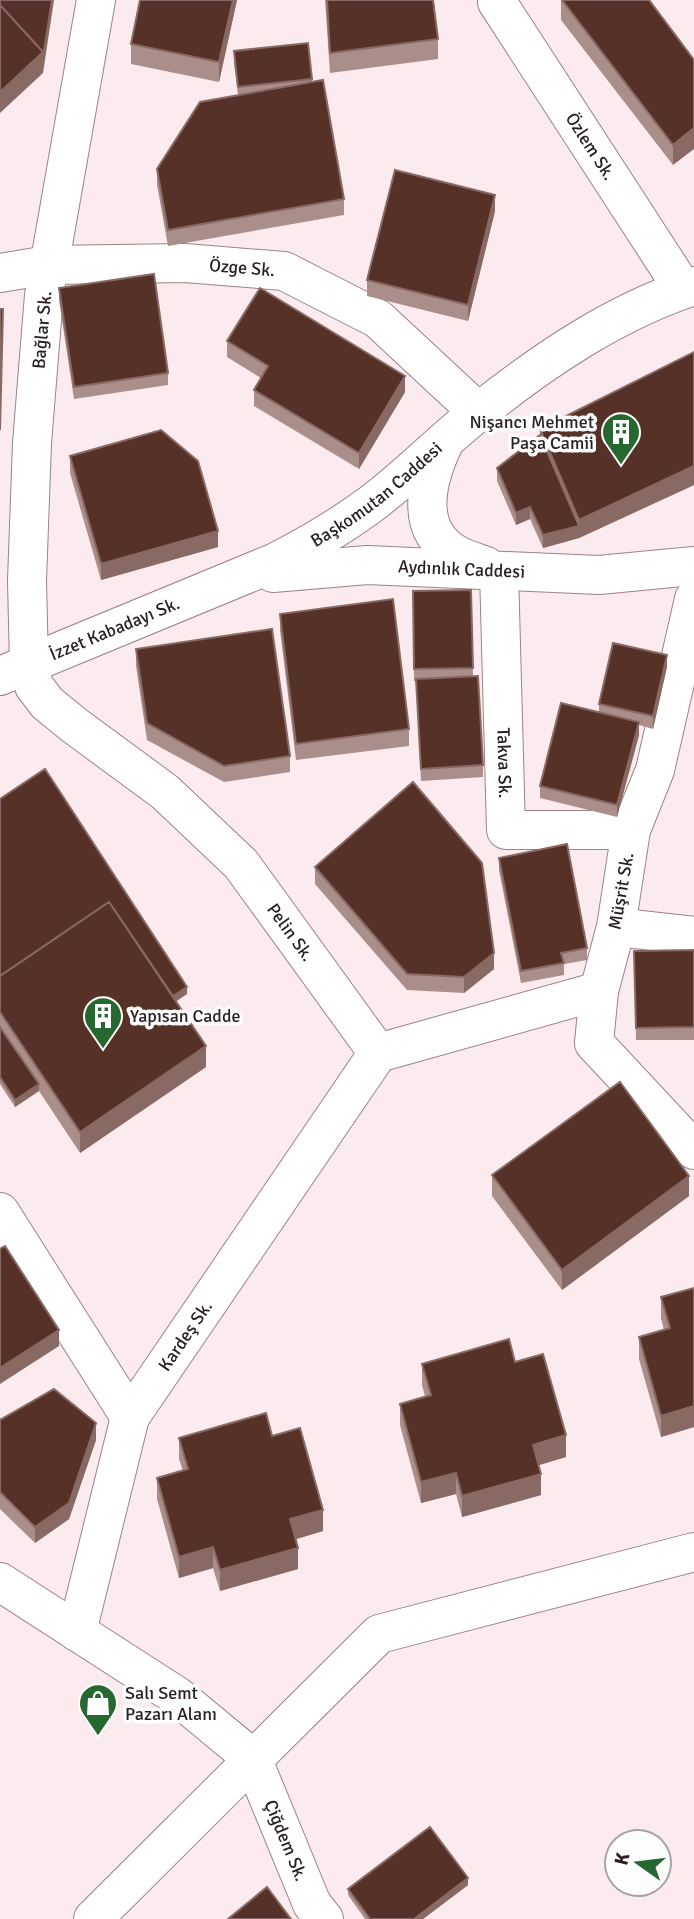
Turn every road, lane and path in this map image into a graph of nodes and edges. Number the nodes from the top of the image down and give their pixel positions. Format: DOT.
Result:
graph roads {
  1 [pos="96,0"];
  2 [pos="496,1"];
  3 [pos="48,265"];
  4 [pos="0,273"];
  5 [pos="688,287"];
  6 [pos="478,412"];
  7 [pos="445,442"];
  8 [pos="14,494"];
  9 [pos="694,566"];
  10 [pos="499,571"];
  11 [pos="229,580"];
  12 [pos="694,599"];
  13 [pos="14,671"];
  14 [pos="631,830"];
  15 [pos="616,927"];
  16 [pos="694,936"];
  17 [pos="598,991"];
  18 [pos="378,1053"];
  19 [pos="694,1150"];
  20 [pos="0,1212"];
  21 [pos="130,1417"];
  22 [pos="694,1552"];
  23 [pos="0,1582"];
  24 [pos="77,1632"];
  25 [pos="251,1758"];
  26 [pos="93,1919"];
  27 [pos="324,1919"];
  1 -- 3 [label="street, Bağlar Sk."];
  2 -- 5 [label="street, Özlem Sk."];
  3 -- 4 [label="street, Özge Sk."];
  3 -- 6 [label="street, Özge Sk."];
  3 -- 8 [label="street, Bağlar Sk."];
  5 -- 6 [label="street, Başkomutan Caddesi"];
  6 -- 7 [label="street, Başkomutan Caddesi"];
  7 -- 10 [label="street"];
  7 -- 11 [label="street, Başkomutan Caddesi"];
  8 -- 13 [label="street, Bağlar Sk."];
  9 -- 10 [label="street, Aydınlık Caddesi"];
  10 -- 11 [label="street, Aydınlık Caddesi"];
  10 -- 14 [label="street, Takva Sk."];
  11 -- 13 [label="street, İzzet Kabadayı Sk."];
  12 -- 14 [label="street, Müşrit Sk."];
  13 -- 18 [label="street, Pelin Sk."];
  14 -- 15 [label="street, Müşrit Sk."];
  15 -- 16 [label="street"];
  15 -- 17 [label="street, Müşrit Sk."];
  17 -- 18 [label="street"];
  17 -- 19 [label="street, Müşrit Sk."];
  18 -- 21 [label="street, Kardeş Sk."];
  20 -- 21 [label="street"];
  21 -- 24 [label="street"];
  22 -- 25 [label="street"];
  23 -- 24 [label="street"];
  24 -- 25 [label="street"];
  25 -- 26 [label="street"];
  25 -- 27 [label="street, Çiğdem Sk."];
}
